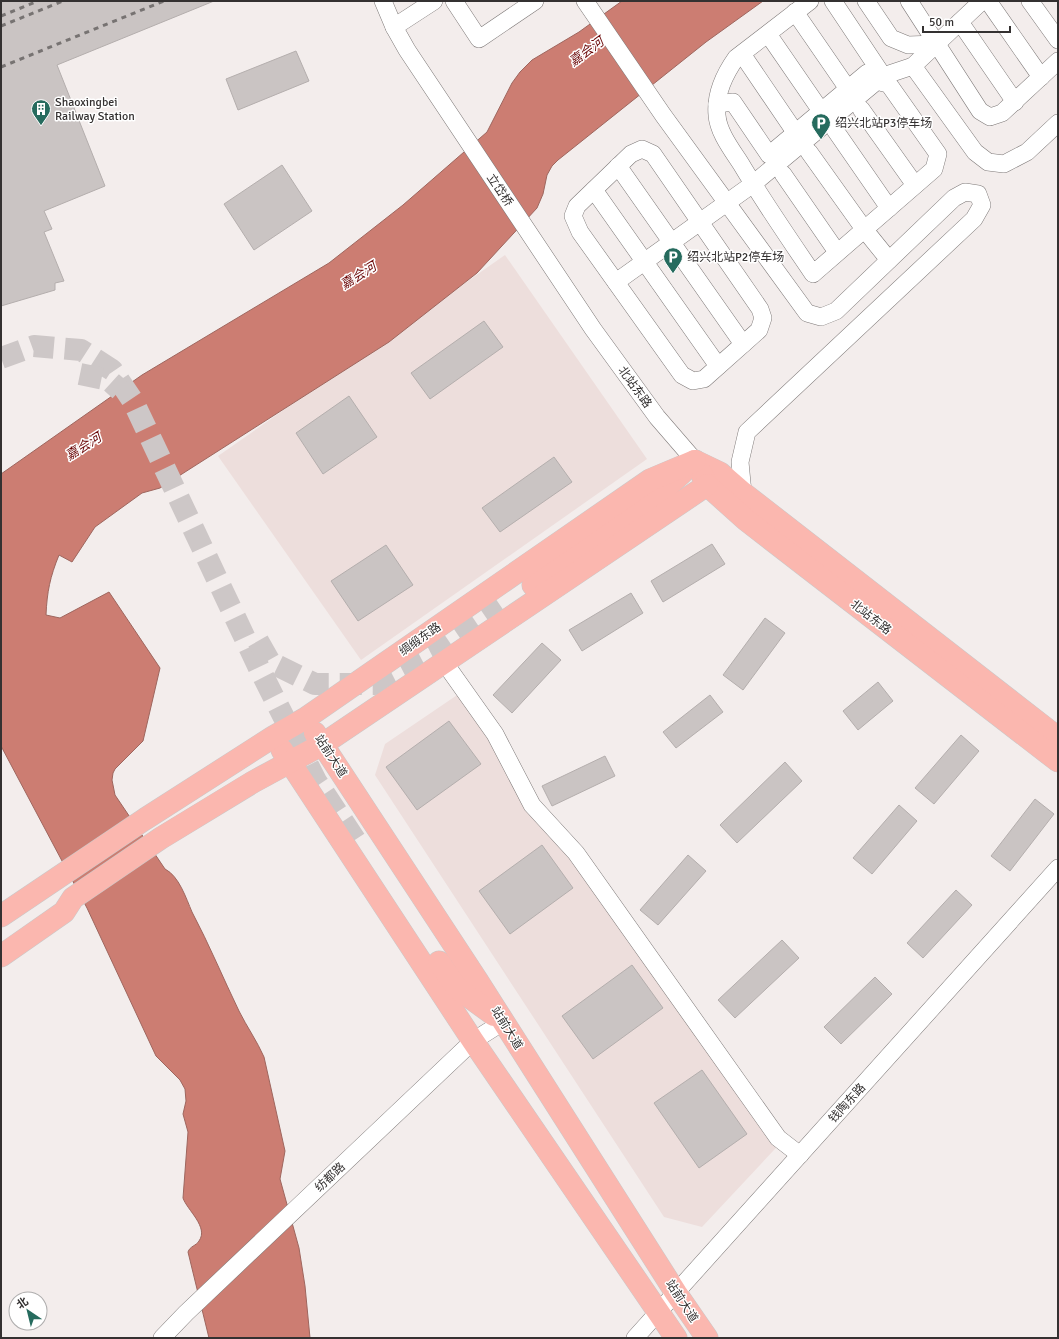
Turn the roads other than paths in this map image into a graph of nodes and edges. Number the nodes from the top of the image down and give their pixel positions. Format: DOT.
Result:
graph roads {
  1 [pos="383,1"];
  2 [pos="434,1"];
  3 [pos="454,1"];
  4 [pos="535,1"];
  5 [pos="810,1"];
  6 [pos="833,1"];
  7 [pos="866,1"];
  8 [pos="909,1"];
  9 [pos="982,1"];
  10 [pos="988,1"];
  11 [pos="1030,1"];
  12 [pos="588,5"];
  13 [pos="795,12"];
  14 [pos="960,22"];
  15 [pos="394,27"];
  16 [pos="768,34"];
  17 [pos="1058,40"];
  18 [pos="936,44"];
  19 [pos="742,54"];
  20 [pos="1058,61"];
  21 [pos="912,66"];
  22 [pos="883,76"];
  23 [pos="1041,77"];
  24 [pos="848,89"];
  25 [pos="1015,102"];
  26 [pos="718,104"];
  27 [pos="861,108"];
  28 [pos="821,111"];
  29 [pos="1058,122"];
  30 [pos="835,130"];
  31 [pos="796,132"];
  32 [pos="809,152"];
  33 [pos="618,166"];
  34 [pos="783,174"];
  35 [pos="752,184"];
  36 [pos="915,185"];
  37 [pos="594,190"];
  38 [pos="727,203"];
  39 [pos="889,208"];
  40 [pos="700,223"];
  41 [pos="864,230"];
  42 [pos="672,243"];
  43 [pos="837,252"];
  44 [pos="889,260"];
  45 [pos="645,261"];
  46 [pos="616,282"];
  47 [pos="593,329"];
  48 [pos="743,344"];
  49 [pos="718,366"];
  50 [pos="695,461"];
  51 [pos="707,485"];
  52 [pos="743,493"];
  53 [pos="502,608"];
  54 [pos="444,662"];
  55 [pos="306,718"];
  56 [pos="273,738"];
  57 [pos="1058,738"];
  58 [pos="323,744"];
  59 [pos="290,762"];
  60 [pos="1058,762"];
  61 [pos="356,841"];
  62 [pos="1058,868"];
  63 [pos="73,898"];
  64 [pos="1,916"];
  65 [pos="1,937"];
  66 [pos="1,956"];
  67 [pos="503,1022"];
  68 [pos="473,1041"];
  69 [pos="800,1155"];
  70 [pos="676,1293"];
  71 [pos="658,1312"];
  72 [pos="162,1338"];
  73 [pos="635,1338"];
  74 [pos="676,1338"];
  75 [pos="707,1338"];
  1 -- 15 [label="street"];
  2 -- 15 [label="street"];
  3 -- 4 [label="street"];
  5 -- 13 [label="street"];
  6 -- 22 [label="street"];
  7 -- 18 [label="street"];
  8 -- 18 [label="street"];
  9 -- 14 [label="street"];
  10 -- 23 [label="street"];
  11 -- 17 [label="street"];
  12 -- 38 [label="street"];
  13 -- 16 [label="street"];
  13 -- 24 [label="street"];
  14 -- 18 [label="street"];
  14 -- 25 [label="street"];
  15 -- 47 [label="street, 立岱桥"];
  16 -- 19 [label="street"];
  16 -- 28 [label="street"];
  18 -- 21 [label="street"];
  18 -- 25 [label="street"];
  19 -- 26 [label="street"];
  19 -- 31 [label="street"];
  20 -- 23 [label="street"];
  21 -- 22 [label="street"];
  21 -- 29 [label="street"];
  22 -- 24 [label="street"];
  22 -- 27 [label="street"];
  22 -- 35 [label="street"];
  22 -- 36 [label="street"];
  23 -- 25 [label="street"];
  24 -- 28 [label="street"];
  26 -- 31 [label="street"];
  26 -- 35 [label="street"];
  27 -- 30 [label="street"];
  27 -- 36 [label="street"];
  28 -- 31 [label="street"];
  30 -- 32 [label="street"];
  30 -- 39 [label="street"];
  32 -- 34 [label="street"];
  32 -- 41 [label="street"];
  33 -- 37 [label="street"];
  33 -- 40 [label="street"];
  33 -- 42 [label="street"];
  34 -- 35 [label="street"];
  34 -- 43 [label="street"];
  35 -- 38 [label="street"];
  35 -- 43 [label="street"];
  36 -- 39 [label="street"];
  37 -- 45 [label="street"];
  37 -- 46 [label="street"];
  38 -- 40 [label="street"];
  38 -- 44 [label="street"];
  39 -- 41 [label="street"];
  40 -- 42 [label="street"];
  40 -- 48 [label="street"];
  41 -- 43 [label="street"];
  41 -- 44 [label="street"];
  42 -- 45 [label="street"];
  42 -- 48 [label="street"];
  44 -- 52 [label="street"];
  45 -- 46 [label="street"];
  45 -- 49 [label="street"];
  46 -- 49 [label="street"];
  47 -- 50 [label="street, 北站东路"];
  48 -- 49 [label="street"];
  50 -- 51 [label="main road, 北站东路"];
  50 -- 52 [label="main road, 北站东路"];
  50 -- 53 [label="main road"];
  50 -- 55 [label="main road, 绸缎东路"];
  51 -- 54 [label="main road"];
  51 -- 60 [label="main road, 北站东路"];
  52 -- 57 [label="main road, 北站东路"];
  54 -- 58 [label="main road"];
  54 -- 69 [label="street"];
  55 -- 56 [label="main road, 绸缎东路"];
  55 -- 58 [label="main road, 站前大道"];
  56 -- 59 [label="main road"];
  56 -- 64 [label="main road, 绸缎东路"];
  58 -- 59 [label="main road"];
  58 -- 67 [label="main road, 站前大道"];
  59 -- 63 [label="main road"];
  59 -- 68 [label="main road"];
  61 -- 67 [label="main road"];
  62 -- 69 [label="street, 钱陶东路"];
  63 -- 65 [label="main road"];
  63 -- 66 [label="main road"];
  67 -- 68 [label="street, 纺都路"];
  67 -- 70 [label="main road, 站前大道"];
  68 -- 71 [label="main road"];
  68 -- 72 [label="street, 纺都路"];
  69 -- 70 [label="street, 钱陶东路"];
  70 -- 71 [label="street, 钱陶东路"];
  70 -- 75 [label="main road, 站前大道"];
  71 -- 73 [label="street, 钱陶东路"];
  71 -- 74 [label="main road"];
}
